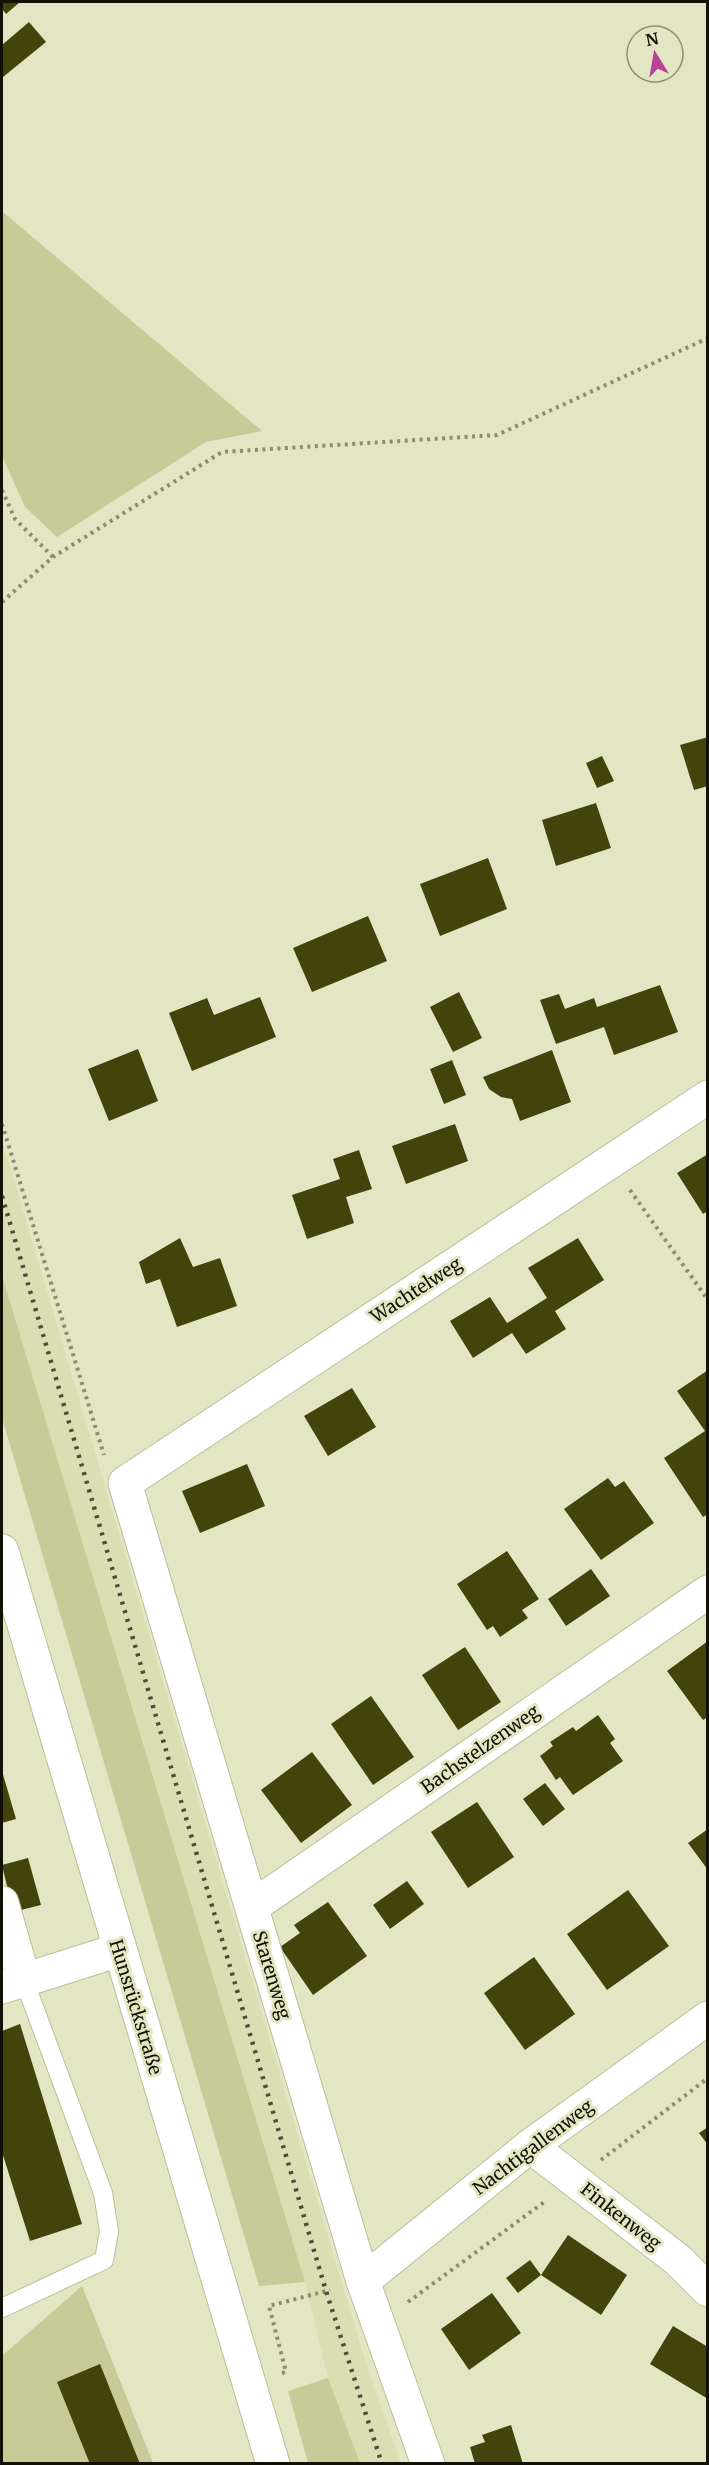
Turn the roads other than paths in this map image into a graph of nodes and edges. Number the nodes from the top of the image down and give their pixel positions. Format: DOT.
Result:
graph roads {
  1 [pos="708,1098"];
  2 [pos="125,1483"];
  3 [pos="2,1551"];
  4 [pos="708,1592"];
  5 [pos="2,1903"];
  6 [pos="252,1907"];
  7 [pos="119,1950"];
  8 [pos="13,1983"];
  9 [pos="708,2018"];
  10 [pos="531,2146"];
  11 [pos="363,2280"];
  12 [pos="708,2290"];
  13 [pos="2,2308"];
  14 [pos="273,2463"];
  15 [pos="428,2463"];
  1 -- 2 [label="street, Wachtelweg"];
  2 -- 6 [label="street, Starenweg"];
  3 -- 7 [label="street, Hunsrückstraße"];
  4 -- 6 [label="street, Bachstelzenweg"];
  5 -- 8 [label="street"];
  6 -- 11 [label="street, Starenweg"];
  7 -- 8 [label="street"];
  7 -- 14 [label="street, Hunsrückstraße"];
  8 -- 13 [label="lane"];
  9 -- 10 [label="street, Nachtigallenweg"];
  10 -- 11 [label="street, Nachtigallenweg"];
  10 -- 12 [label="street, Finkenweg"];
  11 -- 15 [label="street, Starenweg"];
}
